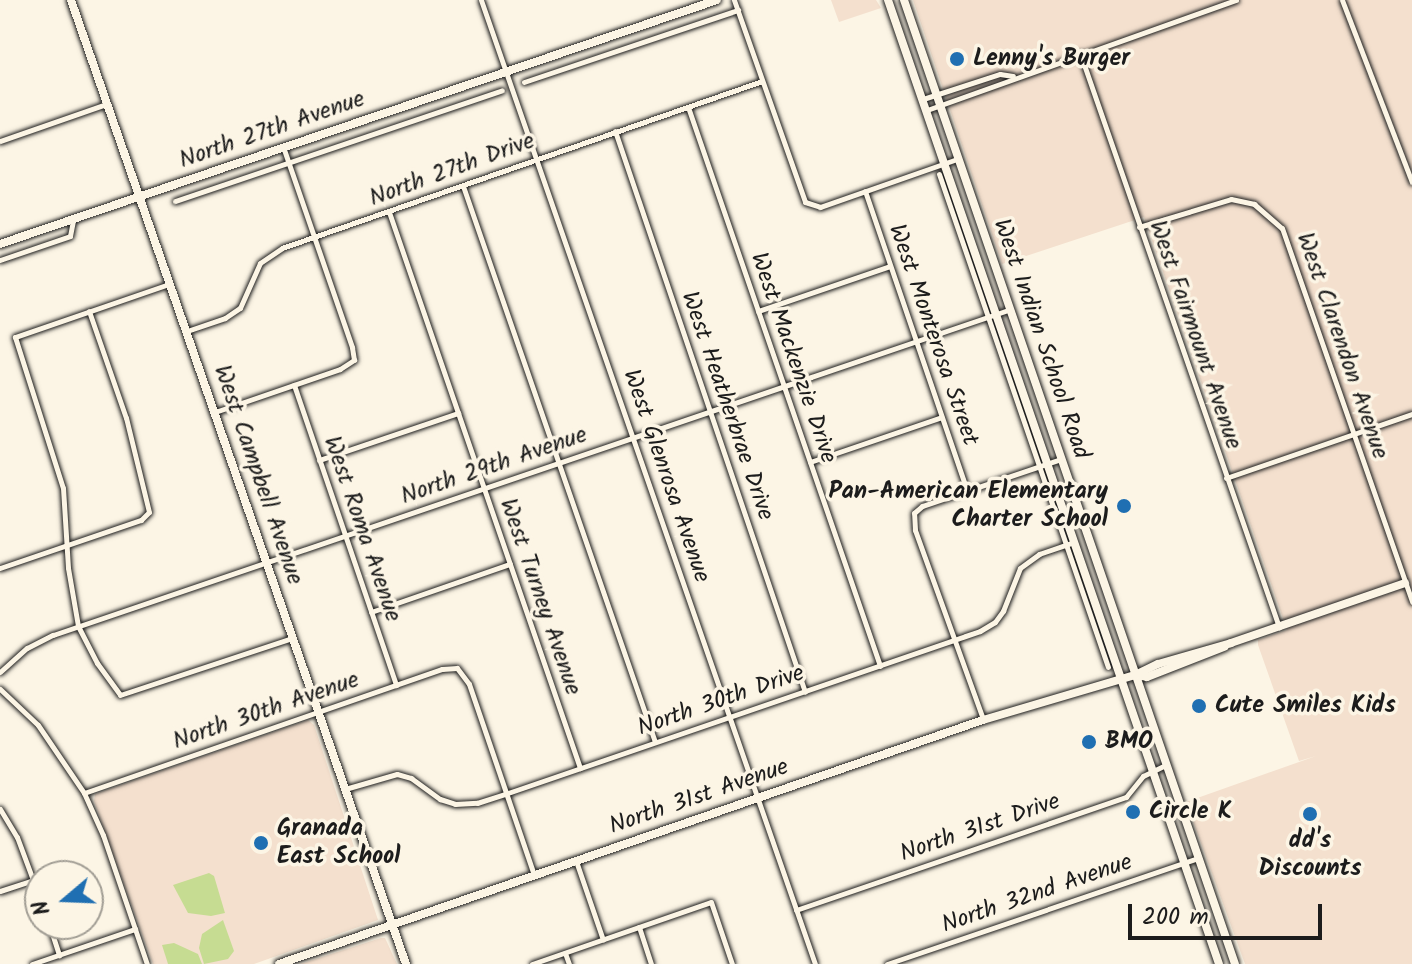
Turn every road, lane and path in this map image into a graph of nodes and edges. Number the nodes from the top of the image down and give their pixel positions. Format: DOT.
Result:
graph roads {
  1 [pos="71,0"];
  2 [pos="481,0"];
  3 [pos="717,0"];
  4 [pos="734,0"];
  5 [pos="888,0"];
  6 [pos="904,0"];
  7 [pos="1236,0"];
  8 [pos="1342,0"];
  9 [pos="738,10"];
  10 [pos="1080,53"];
  11 [pos="534,63"];
  12 [pos="507,72"];
  13 [pos="1014,76"];
  14 [pos="538,77"];
  15 [pos="483,81"];
  16 [pos="762,81"];
  17 [pos="524,82"];
  18 [pos="502,90"];
  19 [pos="488,94"];
  20 [pos="936,95"];
  21 [pos="923,99"];
  22 [pos="106,104"];
  23 [pos="939,105"];
  24 [pos="688,107"];
  25 [pos="927,110"];
  26 [pos="615,131"];
  27 [pos="0,141"];
  28 [pos="283,147"];
  29 [pos="538,159"];
  30 [pos="957,159"];
  31 [pos="288,162"];
  32 [pos="945,163"];
  33 [pos="939,174"];
  34 [pos="1412,182"];
  35 [pos="463,186"];
  36 [pos="865,191"];
  37 [pos="139,196"];
  38 [pos="175,201"];
  39 [pos="389,212"];
  40 [pos="73,219"];
  41 [pos="1139,227"];
  42 [pos="314,237"];
  43 [pos="0,244"];
  44 [pos="0,260"];
  45 [pos="890,266"];
  46 [pos="170,283"];
  47 [pos="1008,310"];
  48 [pos="89,311"];
  49 [pos="758,311"];
  50 [pos="992,316"];
  51 [pos="187,331"];
  52 [pos="916,342"];
  53 [pos="294,385"];
  54 [pos="784,387"];
  55 [pos="215,412"];
  56 [pos="710,412"];
  57 [pos="458,413"];
  58 [pos="1412,414"];
  59 [pos="942,417"];
  60 [pos="1355,434"];
  61 [pos="633,438"];
  62 [pos="1061,459"];
  63 [pos="319,460"];
  64 [pos="810,462"];
  65 [pos="559,464"];
  66 [pos="1043,465"];
  67 [pos="1226,478"];
  68 [pos="484,489"];
  69 [pos="967,491"];
  70 [pos="345,536"];
  71 [pos="1070,543"];
  72 [pos="68,544"];
  73 [pos="267,562"];
  74 [pos="510,564"];
  75 [pos="0,568"];
  76 [pos="1405,583"];
  77 [pos="1412,602"];
  78 [pos="371,612"];
  79 [pos="78,626"];
  80 [pos="1279,627"];
  81 [pos="292,638"];
  82 [pos="956,640"];
  83 [pos="880,666"];
  84 [pos="1108,667"];
  85 [pos="0,672"];
  86 [pos="1135,675"];
  87 [pos="1121,678"];
  88 [pos="396,685"];
  89 [pos="0,689"];
  90 [pos="805,692"];
  91 [pos="318,713"];
  92 [pos="729,717"];
  93 [pos="983,720"];
  94 [pos="655,742"];
  95 [pos="1166,765"];
  96 [pos="580,768"];
  97 [pos="1153,771"];
  98 [pos="345,789"];
  99 [pos="84,793"];
  100 [pos="505,794"];
  101 [pos="757,797"];
  102 [pos="0,809"];
  103 [pos="1198,858"];
  104 [pos="26,860"];
  105 [pos="576,861"];
  106 [pos="1184,862"];
  107 [pos="534,875"];
  108 [pos="24,883"];
  109 [pos="0,891"];
  110 [pos="796,910"];
  111 [pos="392,925"];
  112 [pos="639,927"];
  113 [pos="135,929"];
  114 [pos="54,940"];
  115 [pos="603,940"];
  116 [pos="565,953"];
  117 [pos="59,955"];
  118 [pos="32,964"];
  119 [pos="147,964"];
  120 [pos="279,964"];
  121 [pos="406,964"];
  122 [pos="532,964"];
  123 [pos="569,964"];
  124 [pos="651,964"];
  125 [pos="732,964"];
  126 [pos="815,964"];
  127 [pos="887,964"];
  128 [pos="1219,964"];
  129 [pos="1235,964"];
  1 -- 22 [label="main road, West Campbell Avenue"];
  2 -- 12 [label="street, West Glenrosa Avenue"];
  3 -- 11 [label="main road, North 27th Avenue"];
  4 -- 9 [label="street"];
  5 -- 21 [label="main road, West Indian School Road"];
  6 -- 20 [label="main road, West Indian School Road"];
  7 -- 10 [label="street"];
  8 -- 34 [label="street"];
  9 -- 14 [label="street"];
  9 -- 16 [label="street"];
  10 -- 13 [label="street"];
  10 -- 41 [label="street, West Fairmount Avenue"];
  11 -- 12 [label="main road, North 27th Avenue"];
  11 -- 14 [label="street"];
  12 -- 15 [label="main road, North 27th Avenue"];
  12 -- 29 [label="street, West Glenrosa Avenue"];
  13 -- 20 [label="street"];
  13 -- 23 [label="street"];
  14 -- 17 [label="street"];
  15 -- 19 [label="street"];
  15 -- 28 [label="main road, North 27th Avenue"];
  16 -- 24 [label="street, North 27th Drive"];
  16 -- 36 [label="street"];
  18 -- 19 [label="street, North 27th Avenue"];
  19 -- 31 [label="street, North 27th Avenue"];
  20 -- 21 [label="street"];
  20 -- 23 [label="main road, West Indian School Road"];
  21 -- 25 [label="main road, West Indian School Road"];
  22 -- 27 [label="street"];
  22 -- 37 [label="main road, West Campbell Avenue"];
  23 -- 25 [label="street"];
  23 -- 30 [label="main road, West Indian School Road"];
  24 -- 26 [label="street, North 27th Drive"];
  24 -- 49 [label="street, West Mackenzie Drive"];
  25 -- 32 [label="main road, West Indian School Road"];
  26 -- 29 [label="street, North 27th Drive"];
  26 -- 56 [label="street, West Heatherbrae Drive"];
  28 -- 31 [label="street"];
  28 -- 37 [label="main road, North 27th Avenue"];
  29 -- 35 [label="street, North 27th Drive"];
  29 -- 61 [label="street, West Glenrosa Avenue"];
  30 -- 32 [label="street"];
  30 -- 47 [label="main road, West Indian School Road"];
  31 -- 38 [label="street, North 27th Avenue"];
  31 -- 42 [label="street"];
  32 -- 36 [label="street"];
  32 -- 50 [label="main road, West Indian School Road"];
  33 -- 50 [label="street, West Indian School Road"];
  35 -- 39 [label="street, North 27th Drive"];
  35 -- 65 [label="street"];
  36 -- 45 [label="street, West Monterosa Street"];
  37 -- 40 [label="main road, North 27th Avenue"];
  37 -- 46 [label="main road, West Campbell Avenue"];
  39 -- 42 [label="street, North 27th Drive"];
  39 -- 57 [label="street, West Turney Avenue"];
  40 -- 43 [label="main road, North 27th Avenue"];
  40 -- 44 [label="street, North 27th Avenue"];
  41 -- 60 [label="street, West Clarendon Avenue"];
  41 -- 67 [label="street, West Fairmount Avenue"];
  42 -- 51 [label="street, North 27th Drive"];
  42 -- 53 [label="street"];
  45 -- 49 [label="street"];
  45 -- 52 [label="street, West Monterosa Street"];
  46 -- 48 [label="street"];
  46 -- 51 [label="main road, West Campbell Avenue"];
  47 -- 50 [label="street, North 29th Avenue"];
  47 -- 62 [label="main road, West Indian School Road"];
  48 -- 72 [label="street"];
  48 -- 72 [label="street"];
  49 -- 54 [label="street, West Mackenzie Drive"];
  50 -- 52 [label="street, North 29th Avenue"];
  50 -- 66 [label="main road, West Indian School Road"];
  51 -- 55 [label="main road, West Campbell Avenue"];
  52 -- 54 [label="street, North 29th Avenue"];
  52 -- 59 [label="street, West Monterosa Street"];
  53 -- 55 [label="street"];
  53 -- 63 [label="street, West Roma Avenue"];
  54 -- 56 [label="street, North 29th Avenue"];
  54 -- 64 [label="street, West Mackenzie Drive"];
  55 -- 73 [label="main road, West Campbell Avenue"];
  56 -- 61 [label="street, North 29th Avenue"];
  56 -- 90 [label="street, West Heatherbrae Drive"];
  57 -- 63 [label="street"];
  57 -- 68 [label="street, West Turney Avenue"];
  58 -- 60 [label="street"];
  59 -- 64 [label="street"];
  59 -- 69 [label="street, West Monterosa Street"];
  60 -- 67 [label="street"];
  60 -- 76 [label="street, West Clarendon Avenue"];
  61 -- 65 [label="street, North 29th Avenue"];
  61 -- 92 [label="street, West Glenrosa Avenue"];
  62 -- 66 [label="street"];
  62 -- 86 [label="main road, West Indian School Road"];
  63 -- 70 [label="street, West Roma Avenue"];
  64 -- 83 [label="street, West Mackenzie Drive"];
  65 -- 68 [label="street, North 29th Avenue"];
  65 -- 94 [label="street"];
  66 -- 69 [label="street"];
  66 -- 71 [label="main road, West Indian School Road"];
  67 -- 80 [label="street, West Fairmount Avenue"];
  68 -- 70 [label="street, North 29th Avenue"];
  68 -- 74 [label="street, West Turney Avenue"];
  69 -- 82 [label="street"];
  70 -- 73 [label="street, North 29th Avenue"];
  70 -- 78 [label="street, West Roma Avenue"];
  71 -- 82 [label="street, North 30th Drive"];
  71 -- 84 [label="street, West Indian School Road"];
  71 -- 87 [label="main road, West Indian School Road"];
  72 -- 75 [label="street"];
  72 -- 79 [label="street"];
  73 -- 79 [label="street, North 29th Avenue"];
  73 -- 81 [label="main road, West Campbell Avenue"];
  74 -- 78 [label="street"];
  74 -- 96 [label="street, West Turney Avenue"];
  76 -- 77 [label="street, West Clarendon Avenue"];
  76 -- 80 [label="main road, North 31st Avenue"];
  78 -- 88 [label="street, West Roma Avenue"];
  79 -- 81 [label="street"];
  79 -- 85 [label="street, North 29th Avenue"];
  80 -- 86 [label="main road, North 31st Avenue"];
  81 -- 91 [label="main road, West Campbell Avenue"];
  82 -- 83 [label="street, North 30th Drive"];
  82 -- 93 [label="street"];
  83 -- 90 [label="street, North 30th Drive"];
  86 -- 87 [label="main road, North 31st Avenue"];
  86 -- 95 [label="main road, West Indian School Road"];
  87 -- 93 [label="main road, North 31st Avenue"];
  87 -- 97 [label="main road, West Indian School Road"];
  88 -- 91 [label="street, North 30th Avenue"];
  88 -- 100 [label="street, North 30th Avenue"];
  89 -- 99 [label="street"];
  90 -- 92 [label="street, North 30th Drive"];
  91 -- 98 [label="main road, West Campbell Avenue"];
  91 -- 99 [label="street, North 30th Avenue"];
  92 -- 94 [label="street, North 30th Drive"];
  92 -- 101 [label="street, West Glenrosa Avenue"];
  93 -- 101 [label="main road, North 31st Avenue"];
  94 -- 96 [label="street, North 30th Drive"];
  95 -- 97 [label="street, North 31st Drive"];
  95 -- 103 [label="main road, West Indian School Road"];
  96 -- 100 [label="street, North 30th Drive"];
  97 -- 106 [label="main road, West Indian School Road"];
  97 -- 110 [label="street, North 31st Drive"];
  98 -- 100 [label="street, North 30th Drive"];
  98 -- 111 [label="main road, West Campbell Avenue"];
  99 -- 113 [label="street"];
  100 -- 107 [label="street"];
  101 -- 105 [label="main road, North 31st Avenue"];
  101 -- 110 [label="street, West Glenrosa Avenue"];
  102 -- 104 [label="street"];
  103 -- 106 [label="street, North 32nd Avenue"];
  103 -- 129 [label="main road, West Indian School Road"];
  105 -- 107 [label="main road, North 31st Avenue"];
  105 -- 115 [label="street"];
  106 -- 127 [label="street, North 32nd Avenue"];
  106 -- 128 [label="main road, West Indian School Road"];
  107 -- 111 [label="main road, North 31st Avenue"];
  108 -- 109 [label="street"];
  110 -- 126 [label="street, West Glenrosa Avenue"];
  111 -- 120 [label="main road, North 31st Avenue"];
  111 -- 121 [label="main road, West Campbell Avenue"];
  112 -- 115 [label="street"];
  112 -- 124 [label="street"];
  112 -- 125 [label="street"];
  113 -- 117 [label="street"];
  113 -- 119 [label="street"];
  114 -- 117 [label="street"];
  115 -- 116 [label="street"];
  116 -- 122 [label="street"];
  116 -- 123 [label="street"];
  117 -- 118 [label="street"];
}
